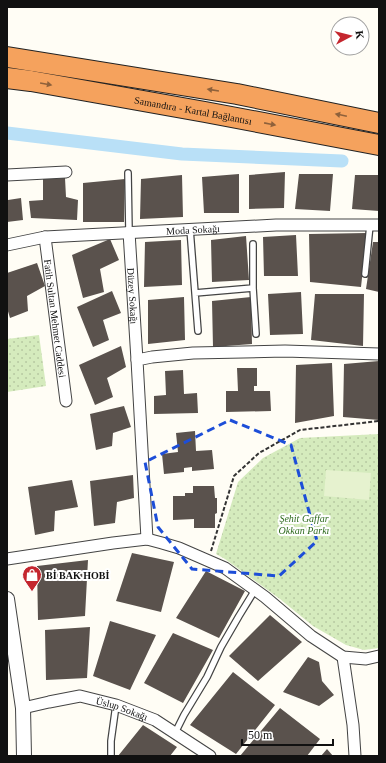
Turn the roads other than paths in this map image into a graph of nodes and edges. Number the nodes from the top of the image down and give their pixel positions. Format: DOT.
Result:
graph roads {
  1 [pos="7,57"];
  2 [pos="7,78"];
  3 [pos="379,123"];
  4 [pos="379,145"];
  5 [pos="66,172"];
  6 [pos="128,173"];
  7 [pos="7,175"];
  8 [pos="374,225"];
  9 [pos="190,229"];
  10 [pos="129,232"];
  11 [pos="45,237"];
  12 [pos="253,244"];
  13 [pos="7,245"];
  14 [pos="365,274"];
  15 [pos="253,288"];
  16 [pos="195,293"];
  17 [pos="198,331"];
  18 [pos="256,334"];
  19 [pos="379,354"];
  20 [pos="137,360"];
  21 [pos="66,401"];
  22 [pos="148,539"];
  23 [pos="7,560"];
  24 [pos="255,590"];
  25 [pos="7,599"];
  26 [pos="379,656"];
  27 [pos="343,657"];
  28 [pos="116,705"];
  29 [pos="23,708"];
  30 [pos="175,733"];
  31 [pos="24,756"];
  32 [pos="111,756"];
  33 [pos="210,756"];
  34 [pos="355,756"];
  3 -- 1 [label="highway, one-way"];
  2 -- 4 [label="highway, Samandıra - Kartal Bağlantısı, one-way"];
  5 -- 7 [label="street"];
  6 -- 10 [label="lane"];
  8 -- 9 [label="street, Moda Sokağı"];
  8 -- 14 [label="lane"];
  9 -- 10 [label="street, Moda Sokağı"];
  9 -- 16 [label="lane"];
  10 -- 11 [label="street, Moda Sokağı"];
  10 -- 20 [label="street, Düzey Sokağı"];
  11 -- 13 [label="street, Moda Sokağı"];
  11 -- 21 [label="street, Fatih Sultan Mehmet Caddesi"];
  12 -- 15 [label="lane"];
  15 -- 16 [label="lane"];
  15 -- 18 [label="lane"];
  16 -- 17 [label="lane"];
  19 -- 20 [label="street"];
  20 -- 22 [label="street, Düzey Sokağı"];
  22 -- 23 [label="street"];
  22 -- 24 [label="street"];
  24 -- 27 [label="street"];
  24 -- 30 [label="lane"];
  25 -- 29 [label="street"];
  26 -- 27 [label="street"];
  27 -- 34 [label="street"];
  28 -- 29 [label="street, Üslup Sokağı"];
  28 -- 30 [label="street, Üslup Sokağı"];
  28 -- 32 [label="lane"];
  29 -- 31 [label="street"];
  30 -- 33 [label="street, Üslup Sokağı"];
}
